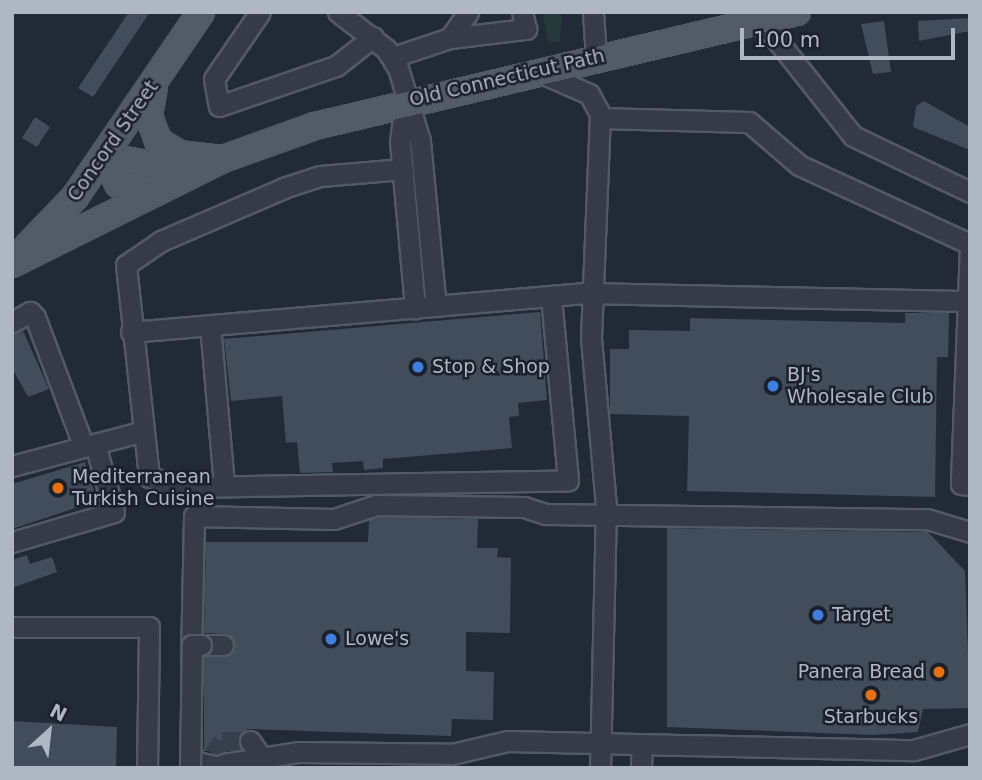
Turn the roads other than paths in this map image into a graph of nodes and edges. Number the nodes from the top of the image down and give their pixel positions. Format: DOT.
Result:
graph roads {
  1 [pos="201,12"];
  2 [pos="260,12"];
  3 [pos="338,12"];
  4 [pos="468,12"];
  5 [pos="522,12"];
  6 [pos="593,12"];
  7 [pos="797,12"];
  8 [pos="761,20"];
  9 [pos="373,37"];
  10 [pos="450,38"];
  11 [pos="393,57"];
  12 [pos="596,57"];
  13 [pos="538,72"];
  14 [pos="157,79"];
  15 [pos="405,102"];
  16 [pos="600,118"];
  17 [pos="104,156"];
  18 [pos="223,159"];
  19 [pos="402,169"];
  20 [pos="156,192"];
  21 [pos="970,192"];
  22 [pos="970,245"];
  23 [pos="12,258"];
  24 [pos="12,264"];
  25 [pos="966,288"];
  26 [pos="596,293"];
  27 [pos="551,296"];
  28 [pos="436,306"];
  29 [pos="415,308"];
  30 [pos="12,322"];
  31 [pos="210,325"];
  32 [pos="131,332"];
  33 [pos="140,432"];
  34 [pos="89,445"];
  35 [pos="12,466"];
  36 [pos="223,485"];
  37 [pos="970,485"];
  38 [pos="606,515"];
  39 [pos="970,532"];
  40 [pos="12,542"];
  41 [pos="12,627"];
  42 [pos="223,645"];
  43 [pos="970,734"];
  44 [pos="250,741"];
  45 [pos="597,743"];
  46 [pos="642,744"];
  47 [pos="264,761"];
  48 [pos="219,762"];
  49 [pos="146,768"];
  50 [pos="190,768"];
  51 [pos="587,768"];
  52 [pos="600,768"];
  53 [pos="641,768"];
  1 -- 14 [label="main road, Concord Street"];
  2 -- 9 [label="street"];
  3 -- 9 [label="street"];
  4 -- 10 [label="street"];
  5 -- 10 [label="street"];
  6 -- 12 [label="street"];
  7 -- 8 [label="main road, Old Connecticut Path"];
  8 -- 12 [label="main road, Old Connecticut Path"];
  8 -- 21 [label="street"];
  9 -- 11 [label="street"];
  10 -- 11 [label="street"];
  11 -- 15 [label="street"];
  12 -- 13 [label="main road, Old Connecticut Path"];
  13 -- 15 [label="main road, Old Connecticut Path"];
  13 -- 16 [label="street"];
  14 -- 17 [label="main road, Concord Street"];
  14 -- 18 [label="main road"];
  15 -- 18 [label="main road, Old Connecticut Path"];
  15 -- 19 [label="street"];
  15 -- 28 [label="street"];
  16 -- 22 [label="street"];
  16 -- 26 [label="street"];
  17 -- 18 [label="main road, Old Connecticut Path"];
  17 -- 20 [label="main road"];
  17 -- 23 [label="main road, Concord Street"];
  18 -- 20 [label="main road, Old Connecticut Path"];
  19 -- 29 [label="street"];
  19 -- 32 [label="street"];
  20 -- 24 [label="main road, Old Connecticut Path"];
  22 -- 25 [label="street"];
  25 -- 26 [label="street"];
  25 -- 37 [label="street"];
  26 -- 27 [label="street"];
  26 -- 38 [label="street"];
  27 -- 28 [label="street"];
  27 -- 36 [label="street"];
  28 -- 29 [label="street"];
  29 -- 31 [label="street"];
  30 -- 34 [label="street"];
  31 -- 32 [label="street"];
  31 -- 36 [label="street"];
  32 -- 33 [label="street"];
  33 -- 34 [label="street"];
  33 -- 36 [label="street"];
  34 -- 35 [label="street"];
  34 -- 40 [label="street"];
  38 -- 39 [label="street"];
  38 -- 45 [label="street"];
  38 -- 48 [label="street"];
  41 -- 49 [label="street"];
  42 -- 50 [label="street, bridge"];
  43 -- 46 [label="street"];
  44 -- 47 [label="street"];
  45 -- 46 [label="street"];
  45 -- 47 [label="street"];
  45 -- 51 [label="street"];
  45 -- 52 [label="street"];
  46 -- 53 [label="street"];
  47 -- 48 [label="street"];
}
